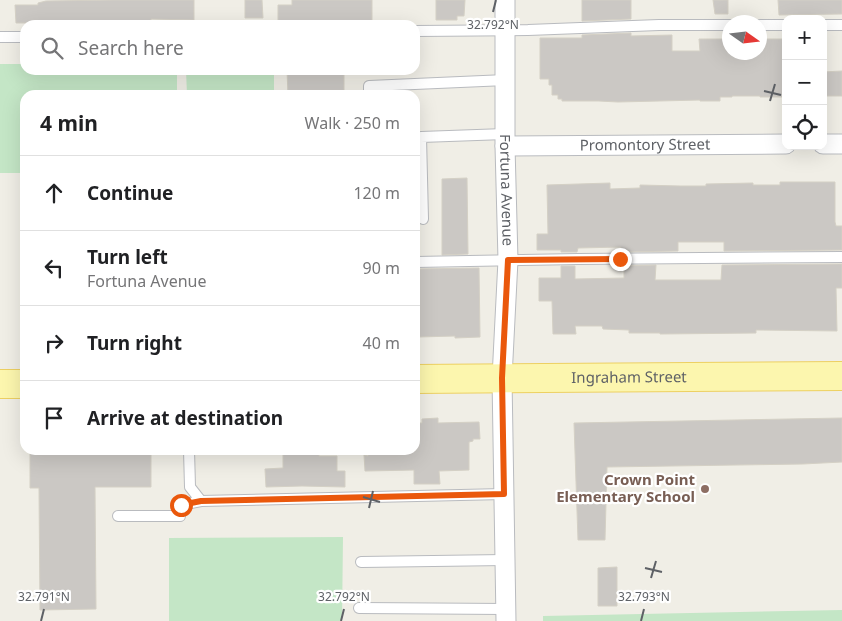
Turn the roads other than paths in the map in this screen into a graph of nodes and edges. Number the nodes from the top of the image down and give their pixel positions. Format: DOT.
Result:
graph roads {
  1 [pos="505,0"];
  2 [pos="722,25"];
  3 [pos="767,25"];
  4 [pos="782,25"];
  5 [pos="827,25"];
  6 [pos="842,25"];
  7 [pos="505,30"];
  8 [pos="420,32"];
  9 [pos="0,37"];
  10 [pos="20,37"];
  11 [pos="506,80"];
  12 [pos="369,90"];
  13 [pos="505,140"];
  14 [pos="782,144"];
  15 [pos="827,144"];
  16 [pos="842,144"];
  17 [pos="423,220"];
  18 [pos="842,257"];
  19 [pos="508,260"];
  20 [pos="420,262"];
  21 [pos="842,376"];
  22 [pos="502,378"];
  23 [pos="420,379"];
  24 [pos="0,384"];
  25 [pos="20,384"];
  26 [pos="189,455"];
  27 [pos="504,494"];
  28 [pos="201,501"];
  29 [pos="118,516"];
  30 [pos="505,560"];
  31 [pos="361,562"];
  32 [pos="359,608"];
  33 [pos="506,615"];
  1 -- 7 [label="street, Fortuna Avenue"];
  2 -- 7 [label="lane"];
  3 -- 4 [label="lane"];
  5 -- 6 [label="lane"];
  7 -- 8 [label="lane"];
  7 -- 11 [label="street, Fortuna Avenue"];
  9 -- 10 [label="lane"];
  11 -- 12 [label="lane"];
  11 -- 13 [label="street, Fortuna Avenue"];
  13 -- 14 [label="street, Promontory Street"];
  13 -- 17 [label="lane"];
  13 -- 19 [label="street, Fortuna Avenue"];
  15 -- 16 [label="street"];
  18 -- 19 [label="lane"];
  19 -- 20 [label="lane"];
  19 -- 22 [label="street, Fortuna Avenue"];
  21 -- 22 [label="main road, Ingraham Street"];
  22 -- 23 [label="main road, Ingraham Street"];
  22 -- 27 [label="street, Fortuna Avenue"];
  24 -- 25 [label="main road"];
  26 -- 28 [label="lane"];
  27 -- 28 [label="lane"];
  27 -- 30 [label="street, Fortuna Avenue"];
  28 -- 29 [label="lane"];
  30 -- 31 [label="lane"];
  30 -- 33 [label="street, Fortuna Avenue"];
  32 -- 33 [label="lane"];
}
